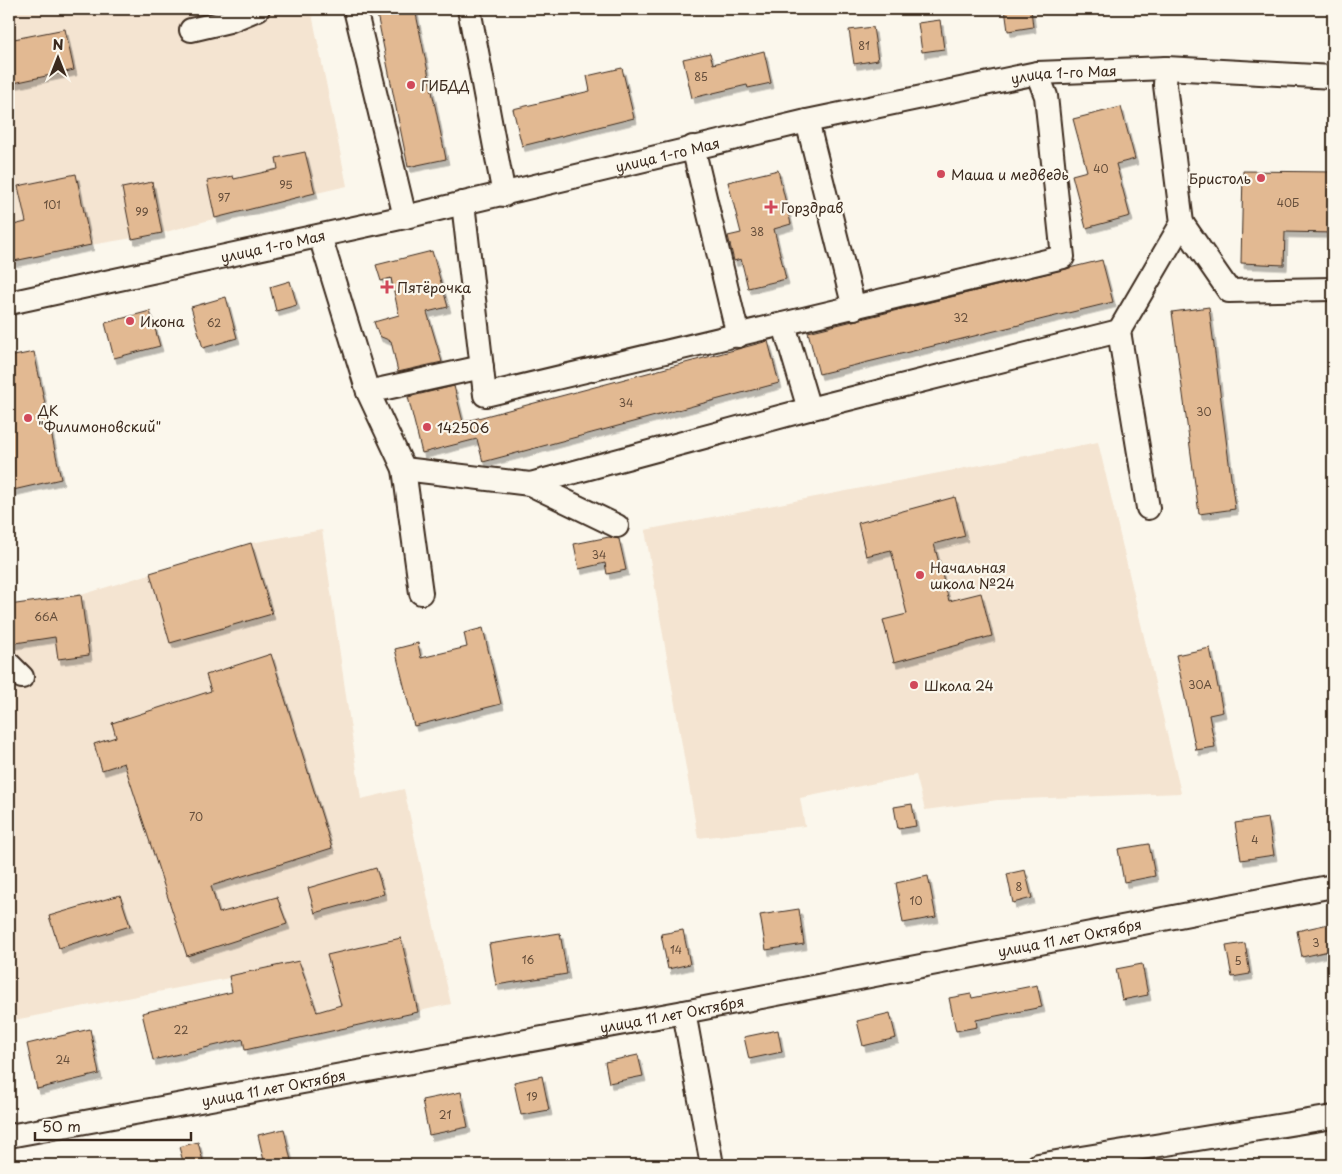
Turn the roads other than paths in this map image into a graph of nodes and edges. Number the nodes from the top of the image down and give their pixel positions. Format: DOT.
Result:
graph roads {
  1 [pos="258,9"];
  2 [pos="356,9"];
  3 [pos="469,9"];
  4 [pos="191,30"];
  5 [pos="1166,68"];
  6 [pos="1037,73"];
  7 [pos="1333,77"];
  8 [pos="806,121"];
  9 [pos="693,147"];
  10 [pos="504,194"];
  11 [pos="463,203"];
  12 [pos="405,217"];
  13 [pos="1182,223"];
  14 [pos="320,236"];
  15 [pos="1333,289"];
  16 [pos="9,303"];
  17 [pos="854,308"];
  18 [pos="784,325"];
  19 [pos="1119,331"];
  20 [pos="738,336"];
  21 [pos="482,367"];
  22 [pos="368,392"];
  23 [pos="809,409"];
  24 [pos="404,469"];
  25 [pos="530,484"];
  26 [pos="1148,508"];
  27 [pos="617,526"];
  28 [pos="422,593"];
  29 [pos="1333,886"];
  30 [pos="684,1012"];
  31 [pos="1333,1117"];
  32 [pos="9,1136"];
  33 [pos="712,1165"];
  34 [pos="1038,1165"];
  1 -- 4 [label="street"];
  2 -- 12 [label="street"];
  3 -- 10 [label="street"];
  5 -- 6 [label="street, улица 1-го Мая"];
  5 -- 7 [label="street, улица 1-го Мая"];
  5 -- 13 [label="street"];
  6 -- 8 [label="street, улица 1-го Мая"];
  6 -- 17 [label="street"];
  8 -- 9 [label="street, улица 1-го Мая"];
  8 -- 17 [label="street"];
  9 -- 10 [label="street, улица 1-го Мая"];
  9 -- 20 [label="street"];
  10 -- 11 [label="street, улица 1-го Мая"];
  11 -- 12 [label="street, улица 1-го Мая"];
  11 -- 21 [label="street"];
  12 -- 14 [label="street, улица 1-го Мая"];
  13 -- 15 [label="street"];
  13 -- 19 [label="street"];
  14 -- 16 [label="street, улица 1-го Мая"];
  14 -- 22 [label="street"];
  17 -- 18 [label="street"];
  18 -- 20 [label="street"];
  18 -- 23 [label="street"];
  19 -- 23 [label="street"];
  19 -- 26 [label="street"];
  20 -- 21 [label="street"];
  21 -- 22 [label="street"];
  22 -- 24 [label="street"];
  23 -- 25 [label="street"];
  24 -- 25 [label="street"];
  24 -- 28 [label="street"];
  25 -- 27 [label="street"];
  29 -- 30 [label="street, улица 11 лет Октября"];
  30 -- 32 [label="street, улица 11 лет Октября"];
  30 -- 33 [label="street"];
  31 -- 34 [label="street"];
}
